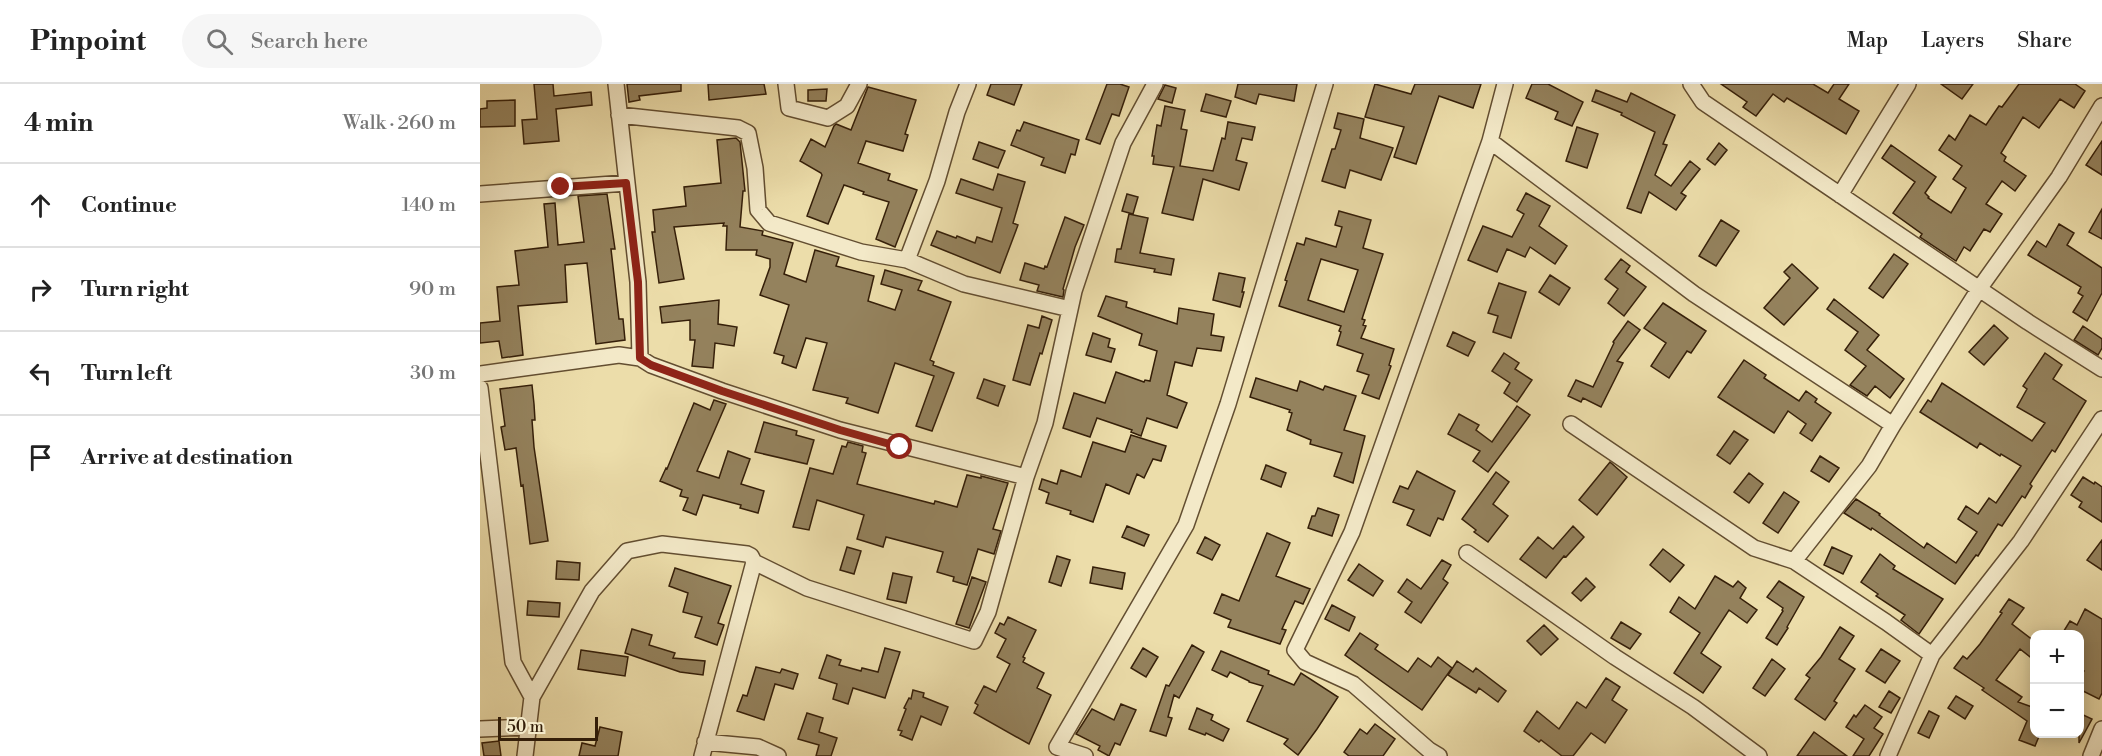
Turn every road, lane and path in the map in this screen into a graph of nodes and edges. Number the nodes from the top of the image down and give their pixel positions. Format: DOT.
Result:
graph roads {
  1 [pos="616,84"];
  2 [pos="786,84"];
  3 [pos="859,84"];
  4 [pos="968,84"];
  5 [pos="1154,84"];
  6 [pos="1325,84"];
  7 [pos="1505,84"];
  8 [pos="1691,84"];
  9 [pos="1908,84"];
  10 [pos="2102,106"];
  11 [pos="619,115"];
  12 [pos="1490,141"];
  13 [pos="626,183"];
  14 [pos="480,194"];
  15 [pos="1840,195"];
  16 [pos="907,260"];
  17 [pos="1979,289"];
  18 [pos="1070,309"];
  19 [pos="640,358"];
  20 [pos="2102,369"];
  21 [pos="480,374"];
  22 [pos="480,388"];
  23 [pos="2102,419"];
  24 [pos="1571,424"];
  25 [pos="1893,425"];
  26 [pos="1026,477"];
  27 [pos="1467,553"];
  28 [pos="1794,561"];
  29 [pos="754,562"];
  30 [pos="1932,655"];
  31 [pos="532,697"];
  32 [pos="528,727"];
  33 [pos="480,729"];
  34 [pos="2102,729"];
  35 [pos="703,749"];
  36 [pos="525,756"];
  37 [pos="778,756"];
  38 [pos="1085,756"];
  39 [pos="1439,756"];
  40 [pos="1759,756"];
  41 [pos="1888,756"];
  42 [pos="2091,756"];
  1 -- 11 [label="street"];
  2 -- 3 [label="street"];
  4 -- 16 [label="street"];
  5 -- 18 [label="street"];
  6 -- 38 [label="street"];
  7 -- 12 [label="street"];
  8 -- 15 [label="street"];
  9 -- 15 [label="street"];
  10 -- 17 [label="street"];
  11 -- 13 [label="street"];
  11 -- 16 [label="street"];
  12 -- 25 [label="street"];
  12 -- 39 [label="street"];
  13 -- 14 [label="street"];
  13 -- 19 [label="street"];
  15 -- 17 [label="street"];
  16 -- 18 [label="street"];
  17 -- 20 [label="street"];
  17 -- 25 [label="street"];
  18 -- 26 [label="street"];
  19 -- 21 [label="street"];
  19 -- 26 [label="street"];
  22 -- 31 [label="street"];
  23 -- 30 [label="street"];
  24 -- 28 [label="street"];
  25 -- 28 [label="street"];
  26 -- 29 [label="street"];
  27 -- 40 [label="street"];
  28 -- 30 [label="street"];
  29 -- 31 [label="street"];
  29 -- 35 [label="street"];
  30 -- 41 [label="street"];
  31 -- 32 [label="street"];
  32 -- 33 [label="street"];
  32 -- 36 [label="street"];
  34 -- 42 [label="street"];
  35 -- 37 [label="street"];
}
